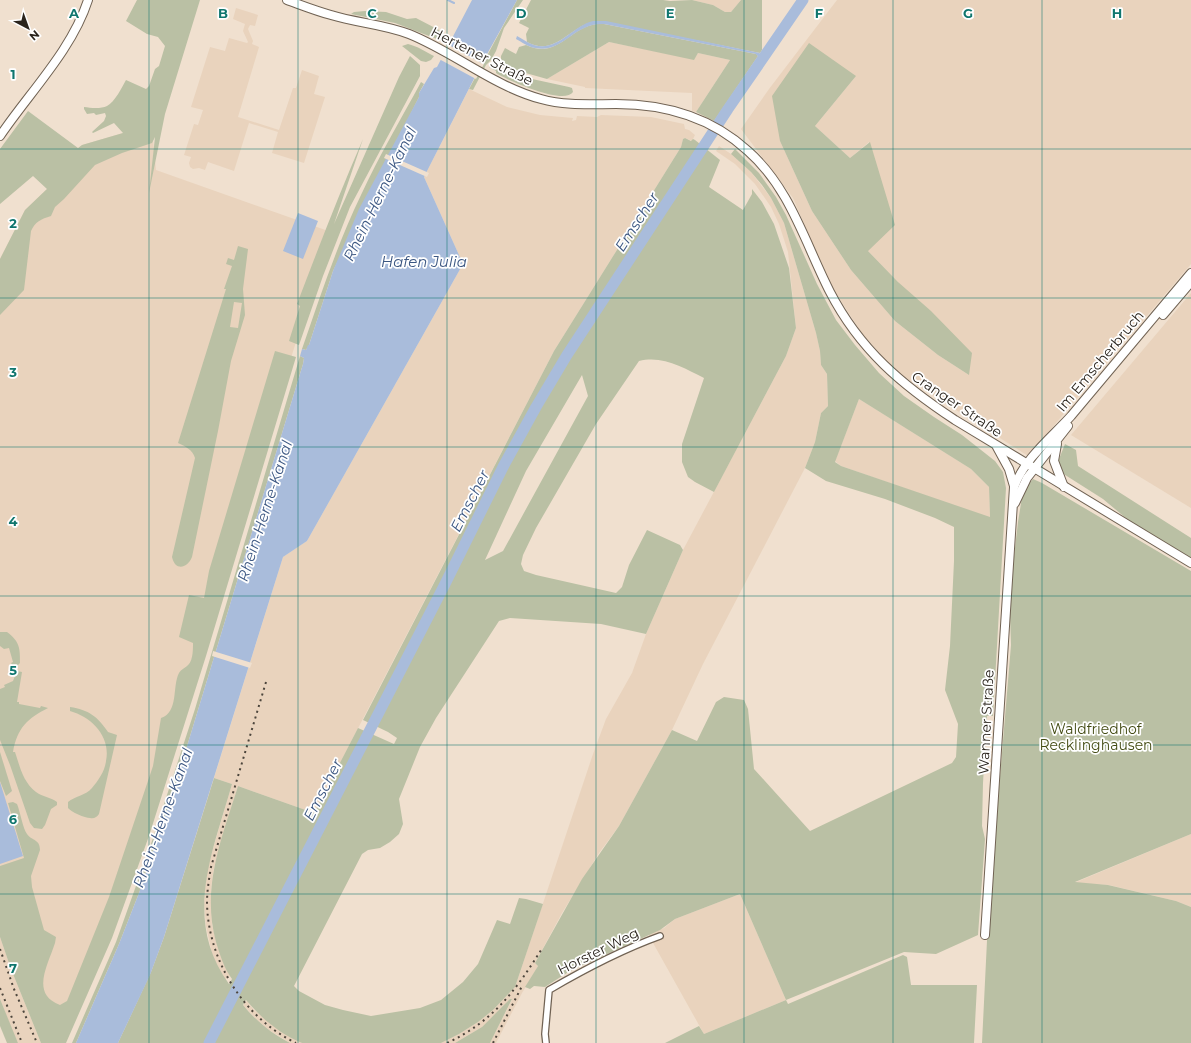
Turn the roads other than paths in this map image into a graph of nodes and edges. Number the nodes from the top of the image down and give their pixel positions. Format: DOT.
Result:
graph roads {
  1 [pos="88,0"];
  2 [pos="287,0"];
  3 [pos="693,116"];
  4 [pos="0,136"];
  5 [pos="1191,273"];
  6 [pos="1191,282"];
  7 [pos="1062,430"];
  8 [pos="1055,437"];
  9 [pos="997,447"];
  10 [pos="1027,465"];
  11 [pos="1035,470"];
  12 [pos="1014,487"];
  13 [pos="1064,487"];
  14 [pos="1012,510"];
  15 [pos="1191,564"];
  16 [pos="985,935"];
  17 [pos="660,936"];
  18 [pos="546,1043"];
  1 -- 4 [label="main road"];
  2 -- 3 [label="main road, Hertener Straße"];
  3 -- 9 [label="main road, Cranger Straße"];
  5 -- 7 [label="main road, Im Emscherbruch"];
  6 -- 7 [label="main road, Im Emscherbruch"];
  7 -- 8 [label="main road, Im Emscherbruch"];
  8 -- 10 [label="main road, Im Emscherbruch"];
  8 -- 11 [label="main road, Im Emscherbruch"];
  8 -- 13 [label="main road"];
  9 -- 10 [label="main road, Cranger Straße"];
  9 -- 12 [label="main road"];
  10 -- 11 [label="main road, Cranger Straße"];
  10 -- 12 [label="main road, Wanner Straße"];
  11 -- 13 [label="main road, Cranger Straße"];
  11 -- 14 [label="main road, Wanner Straße"];
  12 -- 14 [label="main road, Wanner Straße"];
  13 -- 15 [label="main road, Cranger Straße"];
  14 -- 16 [label="main road, Wanner Straße"];
  17 -- 18 [label="street, Horster Weg"];
}
